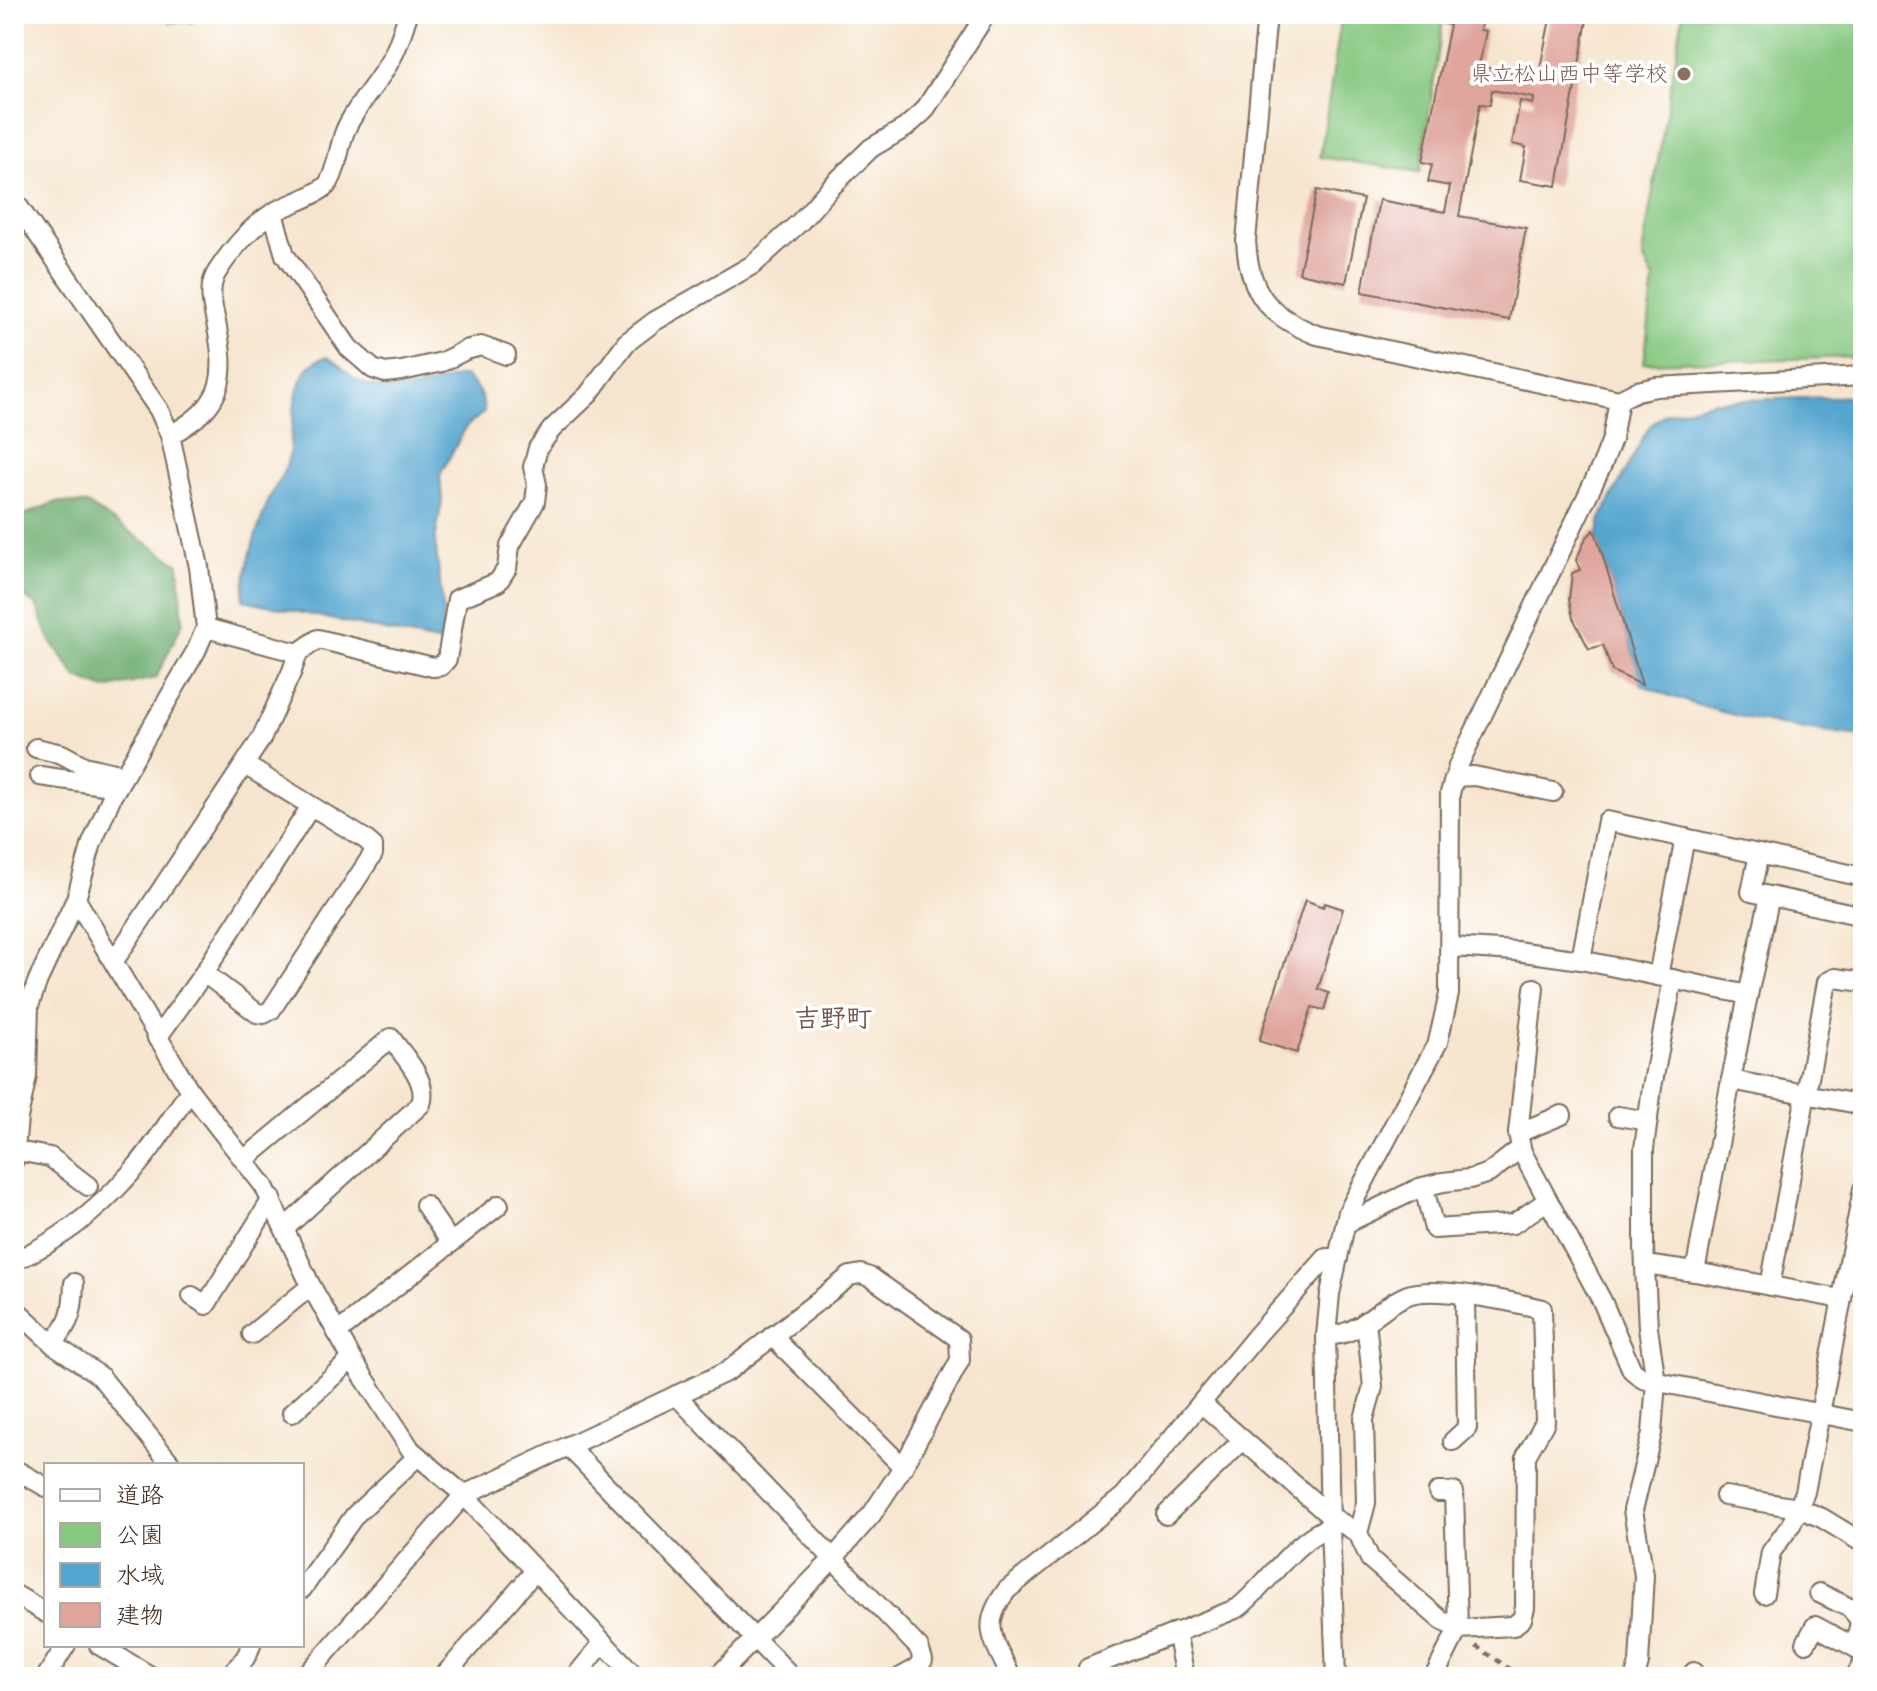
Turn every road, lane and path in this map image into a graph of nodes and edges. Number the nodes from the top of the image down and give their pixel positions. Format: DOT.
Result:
graph roads {
  1 [pos="408,14"];
  2 [pos="986,14"];
  3 [pos="1267,14"];
  4 [pos="14,200"];
  5 [pos="273,213"];
  6 [pos="506,355"];
  7 [pos="1863,376"];
  8 [pos="1619,400"];
  9 [pos="170,435"];
  10 [pos="206,628"];
  11 [pos="298,653"];
  12 [pos="36,748"];
  13 [pos="245,765"];
  14 [pos="40,776"];
  15 [pos="1455,777"];
  16 [pos="120,781"];
  17 [pos="1553,792"];
  18 [pos="311,806"];
  19 [pos="1685,838"];
  20 [pos="1759,854"];
  21 [pos="1863,877"];
  22 [pos="1770,896"];
  23 [pos="76,899"];
  24 [pos="1828,909"];
  25 [pos="1863,916"];
  26 [pos="1825,928"];
  27 [pos="1450,947"];
  28 [pos="1581,960"];
  29 [pos="114,961"];
  30 [pos="204,973"];
  31 [pos="1666,977"];
  32 [pos="1863,982"];
  33 [pos="1534,988"];
  34 [pos="1748,995"];
  35 [pos="22,998"];
  36 [pos="157,1038"];
  37 [pos="1731,1080"];
  38 [pos="190,1091"];
  39 [pos="1807,1095"];
  40 [pos="1863,1105"];
  41 [pos="1562,1115"];
  42 [pos="1618,1116"];
  43 [pos="1648,1121"];
  44 [pos="1520,1140"];
  45 [pos="15,1155"];
  46 [pos="244,1160"];
  47 [pos="88,1186"];
  48 [pos="1424,1187"];
  49 [pos="1863,1189"];
  50 [pos="272,1199"];
  51 [pos="1547,1201"];
  52 [pos="425,1205"];
  53 [pos="499,1205"];
  54 [pos="1345,1224"];
  55 [pos="285,1228"];
  56 [pos="451,1243"];
  57 [pos="1338,1258"];
  58 [pos="14,1261"];
  59 [pos="1645,1265"];
  60 [pos="1695,1272"];
  61 [pos="74,1283"];
  62 [pos="311,1286"];
  63 [pos="1770,1286"];
  64 [pos="192,1296"];
  65 [pos="1465,1297"];
  66 [pos="1841,1299"];
  67 [pos="14,1308"];
  68 [pos="1366,1321"];
  69 [pos="337,1333"];
  70 [pos="252,1334"];
  71 [pos="772,1336"];
  72 [pos="1326,1336"];
  73 [pos="53,1344"];
  74 [pos="352,1359"];
  75 [pos="1656,1382"];
  76 [pos="676,1395"];
  77 [pos="1202,1404"];
  78 [pos="292,1413"];
  79 [pos="1820,1415"];
  80 [pos="1863,1422"];
  81 [pos="1243,1440"];
  82 [pos="1453,1441"];
  83 [pos="568,1446"];
  84 [pos="418,1456"];
  85 [pos="170,1463"];
  86 [pos="903,1467"];
  87 [pos="14,1469"];
  88 [pos="44,1486"];
  89 [pos="1438,1492"];
  90 [pos="464,1495"];
  91 [pos="1725,1496"];
  92 [pos="1798,1508"];
  93 [pos="1166,1515"];
  94 [pos="1330,1522"];
  95 [pos="1358,1533"];
  96 [pos="1863,1543"];
  97 [pos="832,1560"];
  98 [pos="535,1571"];
  99 [pos="304,1581"];
  100 [pos="1819,1593"];
  101 [pos="14,1594"];
  102 [pos="1764,1594"];
  103 [pos="44,1612"];
  104 [pos="1458,1629"];
  105 [pos="1176,1632"];
  106 [pos="754,1638"];
  107 [pos="603,1643"];
  108 [pos="1806,1643"];
  109 [pos="65,1647"];
  110 [pos="102,1647"];
  111 [pos="250,1647"];
  112 [pos="1861,1655"];
  113 [pos="238,1674"];
  114 [pos="46,1677"];
  115 [pos="152,1677"];
  116 [pos="305,1677"];
  117 [pos="443,1677"];
  118 [pos="575,1677"];
  119 [pos="636,1677"];
  120 [pos="717,1677"];
  121 [pos="792,1677"];
  122 [pos="901,1677"];
  123 [pos="1011,1677"];
  124 [pos="1092,1677"];
  125 [pos="1185,1677"];
  126 [pos="1336,1677"];
  127 [pos="1434,1677"];
  128 [pos="1522,1677"];
  129 [pos="1635,1677"];
  130 [pos="1855,1677"];
  1 -- 5 [label="street"];
  2 -- 11 [label="street"];
  3 -- 8 [label="street"];
  4 -- 9 [label="street"];
  5 -- 6 [label="street"];
  5 -- 9 [label="street"];
  7 -- 8 [label="street"];
  8 -- 15 [label="street"];
  9 -- 10 [label="street"];
  10 -- 11 [label="street"];
  10 -- 16 [label="street"];
  11 -- 13 [label="street"];
  12 -- 16 [label="street"];
  13 -- 18 [label="street"];
  13 -- 29 [label="street"];
  14 -- 16 [label="street"];
  15 -- 17 [label="street"];
  15 -- 27 [label="street"];
  16 -- 23 [label="street"];
  18 -- 30 [label="street"];
  18 -- 30 [label="street"];
  19 -- 20 [label="street"];
  19 -- 28 [label="street"];
  19 -- 31 [label="street"];
  20 -- 21 [label="street"];
  20 -- 22 [label="street"];
  22 -- 24 [label="street"];
  22 -- 34 [label="street"];
  23 -- 29 [label="street"];
  23 -- 35 [label="street"];
  24 -- 25 [label="street"];
  24 -- 26 [label="street"];
  27 -- 28 [label="street"];
  27 -- 54 [label="street"];
  28 -- 31 [label="street"];
  29 -- 36 [label="street"];
  30 -- 36 [label="street"];
  31 -- 34 [label="street"];
  31 -- 43 [label="street"];
  32 -- 39 [label="street"];
  33 -- 44 [label="street"];
  34 -- 37 [label="street"];
  35 -- 45 [label="street"];
  36 -- 38 [label="street"];
  37 -- 39 [label="street"];
  37 -- 60 [label="street"];
  38 -- 46 [label="street"];
  38 -- 58 [label="street"];
  39 -- 40 [label="street"];
  39 -- 63 [label="street"];
  41 -- 44 [label="street"];
  42 -- 43 [label="street"];
  43 -- 59 [label="street"];
  44 -- 48 [label="street"];
  44 -- 51 [label="street"];
  45 -- 47 [label="street"];
  46 -- 50 [label="street"];
  46 -- 55 [label="street"];
  48 -- 51 [label="street"];
  48 -- 54 [label="street"];
  49 -- 66 [label="street"];
  50 -- 55 [label="street"];
  50 -- 64 [label="street"];
  51 -- 75 [label="street"];
  52 -- 56 [label="street"];
  53 -- 56 [label="street"];
  54 -- 57 [label="street"];
  55 -- 62 [label="street"];
  56 -- 69 [label="street"];
  57 -- 72 [label="street"];
  57 -- 77 [label="street"];
  59 -- 60 [label="street"];
  59 -- 75 [label="street"];
  60 -- 63 [label="street"];
  61 -- 73 [label="street"];
  62 -- 69 [label="street"];
  62 -- 70 [label="street"];
  63 -- 66 [label="street"];
  65 -- 68 [label="street"];
  65 -- 82 [label="street"];
  65 -- 104 [label="street"];
  66 -- 79 [label="street"];
  67 -- 73 [label="street"];
  68 -- 72 [label="street"];
  68 -- 95 [label="street"];
  69 -- 74 [label="street"];
  71 -- 76 [label="street"];
  71 -- 86 [label="street"];
  71 -- 86 [label="street"];
  72 -- 94 [label="street"];
  73 -- 85 [label="street"];
  74 -- 78 [label="street"];
  74 -- 84 [label="street"];
  75 -- 79 [label="street"];
  75 -- 129 [label="street"];
  76 -- 83 [label="street"];
  76 -- 97 [label="street"];
  77 -- 81 [label="street"];
  77 -- 123 [label="street"];
  79 -- 80 [label="street"];
  79 -- 92 [label="street"];
  81 -- 93 [label="street"];
  81 -- 94 [label="street"];
  83 -- 90 [label="street"];
  83 -- 106 [label="street"];
  84 -- 90 [label="street"];
  84 -- 99 [label="street"];
  86 -- 97 [label="street"];
  87 -- 88 [label="street"];
  89 -- 104 [label="street"];
  90 -- 98 [label="street"];
  90 -- 116 [label="street"];
  91 -- 92 [label="street"];
  92 -- 96 [label="street"];
  92 -- 102 [label="street"];
  94 -- 95 [label="street"];
  94 -- 105 [label="street"];
  94 -- 126 [label="street"];
  95 -- 104 [label="street"];
  97 -- 106 [label="street"];
  97 -- 122 [label="street"];
  98 -- 107 [label="street"];
  98 -- 117 [label="street"];
  100 -- 112 [label="street"];
  101 -- 103 [label="street"];
  104 -- 127 [label="street"];
  104 -- 128 [label="path"];
  105 -- 124 [label="street"];
  105 -- 125 [label="street"];
  106 -- 120 [label="street"];
  106 -- 121 [label="street"];
  107 -- 118 [label="street"];
  107 -- 119 [label="street"];
  108 -- 112 [label="street"];
  109 -- 114 [label="street"];
  110 -- 115 [label="street"];
  111 -- 113 [label="street"];
  112 -- 130 [label="street"];
}
